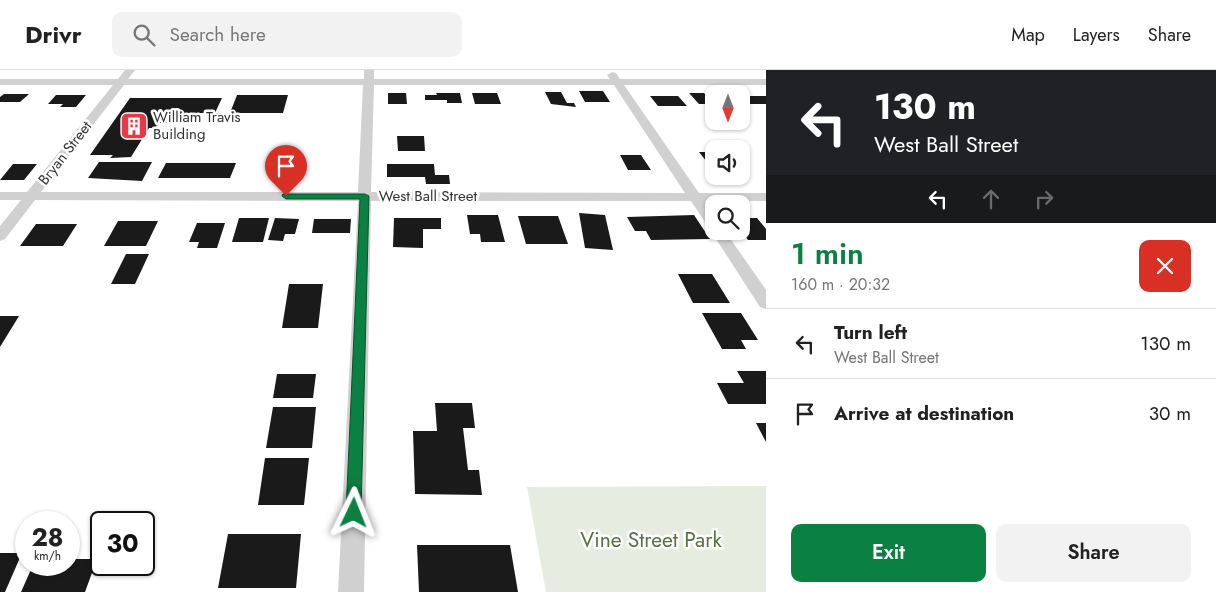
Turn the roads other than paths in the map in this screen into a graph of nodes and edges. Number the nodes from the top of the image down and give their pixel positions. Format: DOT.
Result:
graph roads {
  1 [pos="130,70"];
  2 [pos="369,70"];
  3 [pos="608,70"];
  4 [pos="0,82"];
  5 [pos="120,82"];
  6 [pos="617,82"];
  7 [pos="766,82"];
  8 [pos="368,83"];
  9 [pos="0,196"];
  10 [pos="31,196"];
  11 [pos="365,196"];
  12 [pos="694,196"];
  13 [pos="766,197"];
  14 [pos="705,212"];
  15 [pos="0,236"];
  16 [pos="724,240"];
  17 [pos="766,303"];
  18 [pos="351,592"];
  1 -- 5 [label="street, Bryan Street"];
  2 -- 8 [label="street"];
  3 -- 6 [label="street"];
  4 -- 5 [label="street"];
  5 -- 8 [label="street"];
  5 -- 10 [label="street, Bryan Street"];
  6 -- 7 [label="street"];
  6 -- 8 [label="street"];
  6 -- 12 [label="street"];
  8 -- 11 [label="street"];
  9 -- 10 [label="street, West Ball Street"];
  10 -- 11 [label="street, West Ball Street"];
  10 -- 15 [label="street, Bryan Street"];
  11 -- 12 [label="street, West Ball Street"];
  11 -- 18 [label="street"];
  12 -- 13 [label="street, West Ball Street"];
  12 -- 14 [label="street"];
  16 -- 17 [label="street"];
}
